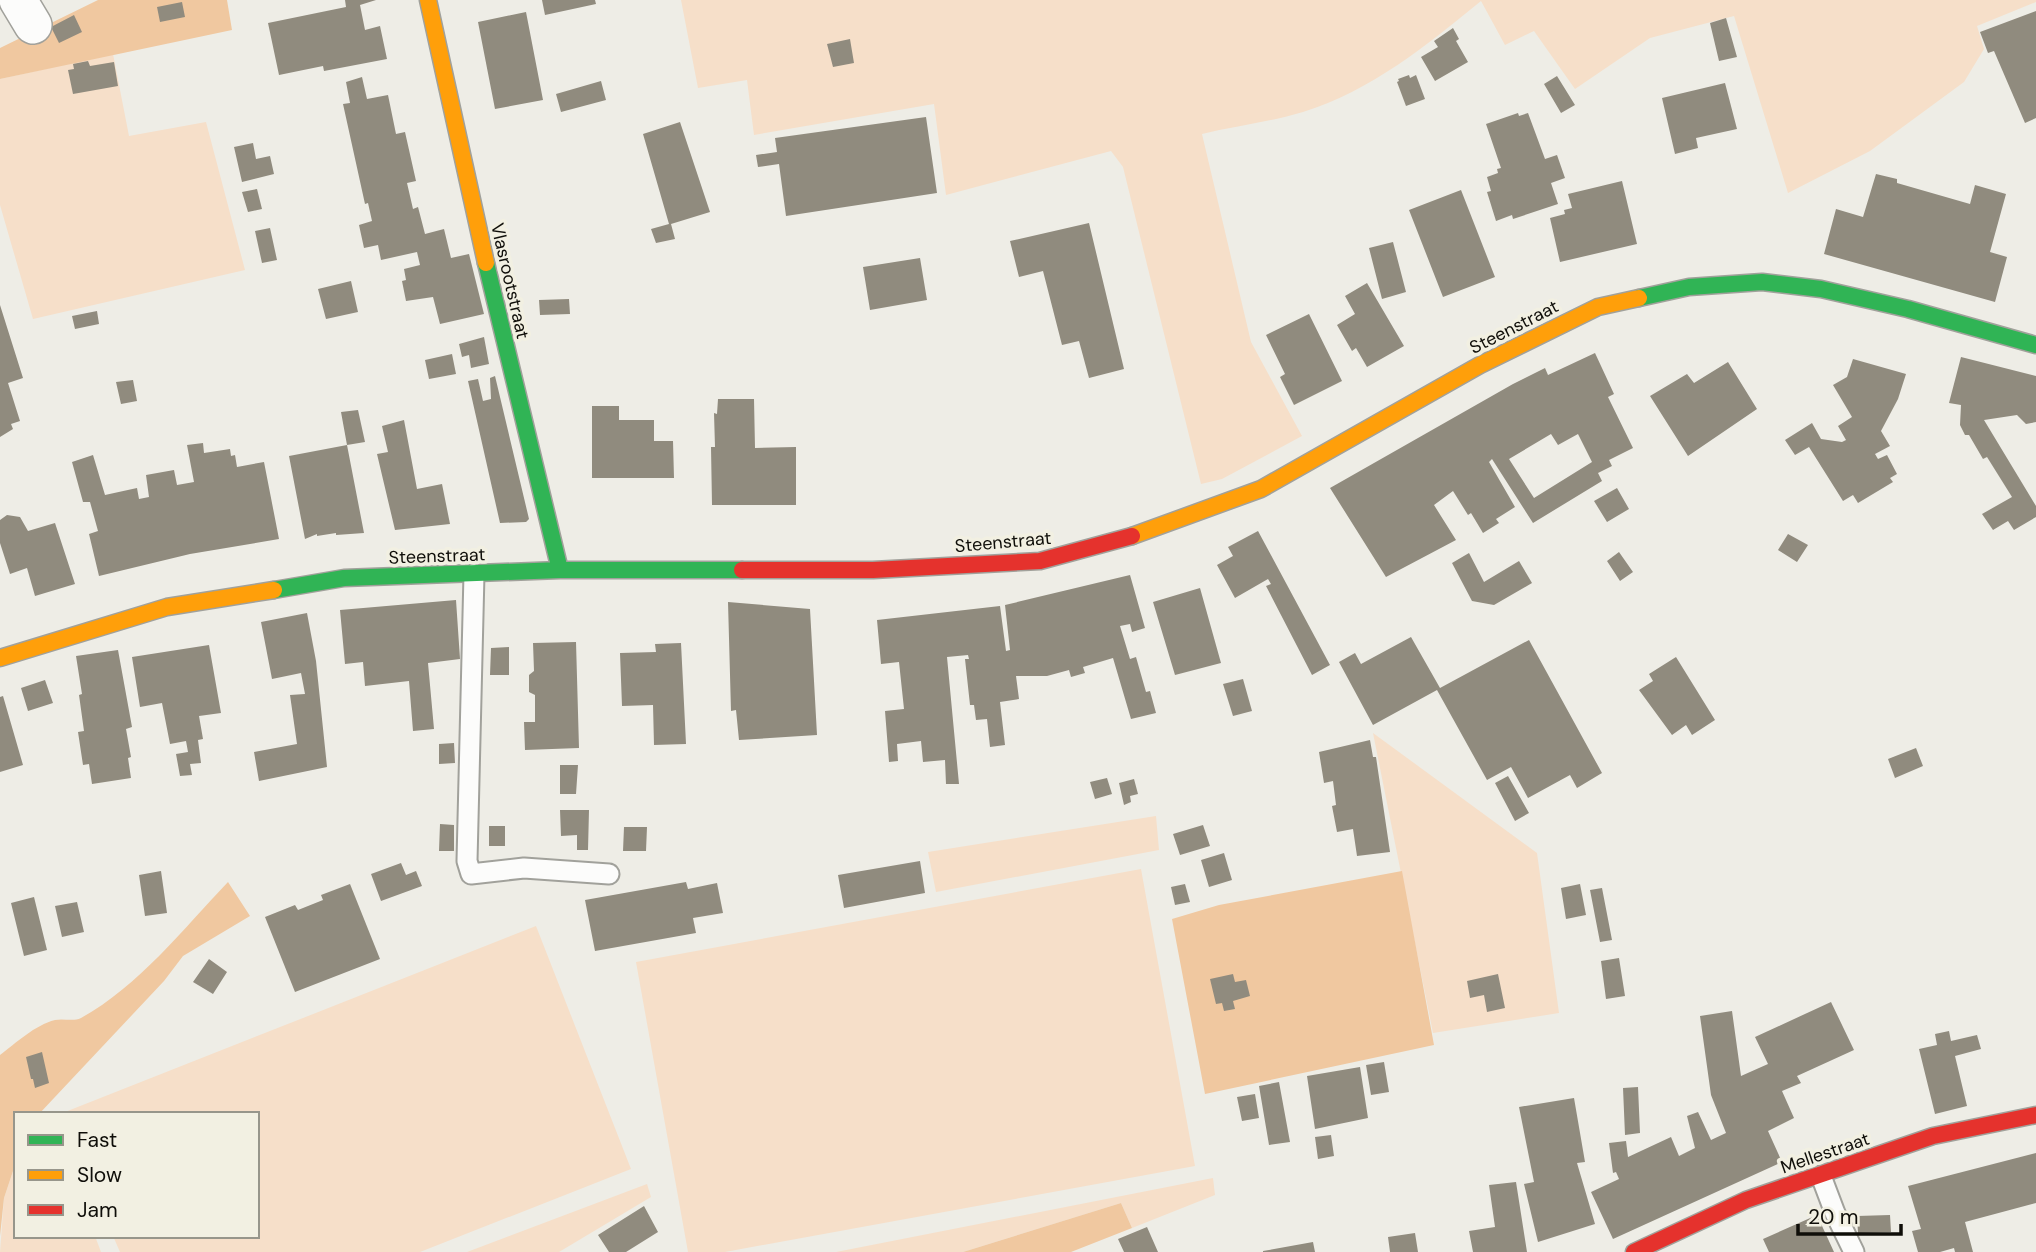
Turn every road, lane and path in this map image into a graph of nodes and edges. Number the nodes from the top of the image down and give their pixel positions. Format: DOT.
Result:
graph roads {
  1 [pos="428,0"];
  2 [pos="2036,345"];
  3 [pos="560,570"];
  4 [pos="474,573"];
  5 [pos="0,658"];
  6 [pos="609,874"];
  7 [pos="2036,1115"];
  8 [pos="1821,1176"];
  9 [pos="1634,1252"];
  10 [pos="1854,1252"];
  1 -- 3 [label="street, Vlasrootstraat"];
  2 -- 3 [label="street, Steenstraat"];
  3 -- 4 [label="street, Steenstraat"];
  4 -- 5 [label="street, Steenstraat"];
  4 -- 6 [label="lane"];
  7 -- 8 [label="street, Mellestraat"];
  8 -- 9 [label="street, Mellestraat"];
  8 -- 10 [label="lane"];
}
